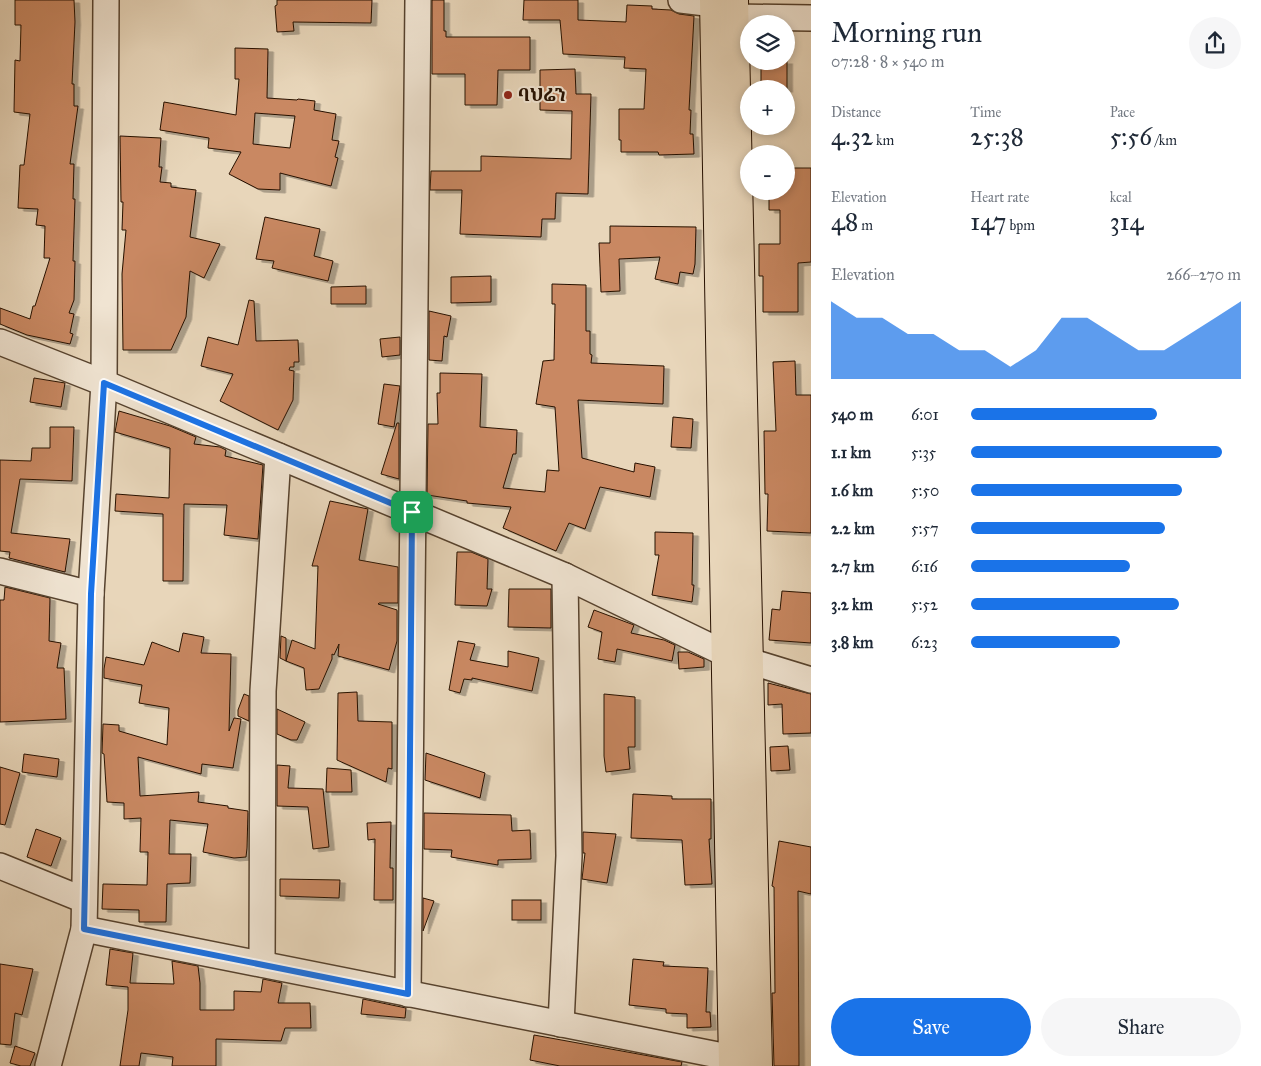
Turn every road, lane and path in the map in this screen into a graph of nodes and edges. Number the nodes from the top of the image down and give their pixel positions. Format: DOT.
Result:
graph roads {
  1 [pos="106,0"];
  2 [pos="418,0"];
  3 [pos="681,0"];
  4 [pos="724,5"];
  5 [pos="811,18"];
  6 [pos="0,342"];
  7 [pos="104,383"];
  8 [pos="278,456"];
  9 [pos="412,512"];
  10 [pos="0,571"];
  11 [pos="565,576"];
  12 [pos="91,594"];
  13 [pos="737,658"];
  14 [pos="811,680"];
  15 [pos="0,866"];
  16 [pos="84,900"];
  17 [pos="84,929"];
  18 [pos="262,964"];
  19 [pos="408,994"];
  20 [pos="561,1024"];
  21 [pos="741,1063"];
  22 [pos="48,1066"];
  1 -- 7 [label="street"];
  2 -- 9 [label="street"];
  3 -- 4 [label="street"];
  4 -- 5 [label="street"];
  4 -- 13 [label="main road"];
  6 -- 7 [label="street"];
  7 -- 8 [label="street"];
  7 -- 12 [label="street"];
  8 -- 9 [label="street"];
  8 -- 18 [label="street"];
  9 -- 11 [label="street"];
  9 -- 19 [label="street"];
  10 -- 12 [label="street"];
  11 -- 13 [label="street"];
  11 -- 20 [label="street"];
  12 -- 16 [label="street"];
  13 -- 14 [label="street"];
  13 -- 21 [label="main road"];
  15 -- 16 [label="street"];
  16 -- 17 [label="street"];
  17 -- 18 [label="street"];
  17 -- 22 [label="street"];
  18 -- 19 [label="street"];
  19 -- 20 [label="street"];
  20 -- 21 [label="street"];
}
